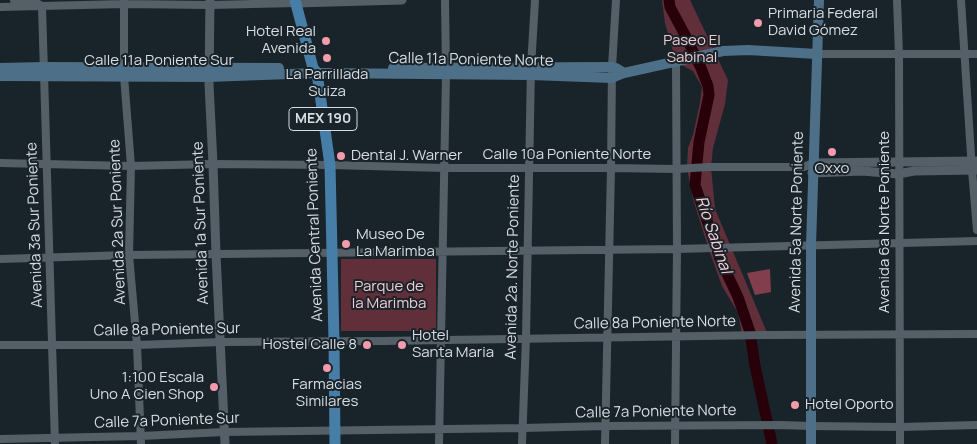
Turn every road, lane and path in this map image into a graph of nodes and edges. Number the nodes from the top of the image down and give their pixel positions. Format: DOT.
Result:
graph roads {
  1 [pos="14,0"];
  2 [pos="390,0"];
  3 [pos="402,0"];
  4 [pos="445,0"];
  5 [pos="535,0"];
  6 [pos="616,0"];
  7 [pos="819,0"];
  8 [pos="897,0"];
  9 [pos="961,0"];
  10 [pos="295,1"];
  11 [pos="124,2"];
  12 [pos="210,2"];
  13 [pos="42,6"];
  14 [pos="0,7"];
  15 [pos="817,54"];
  16 [pos="899,54"];
  17 [pos="965,54"];
  18 [pos="977,54"];
  19 [pos="676,62"];
  20 [pos="0,68"];
  21 [pos="44,71"];
  22 [pos="315,71"];
  23 [pos="446,71"];
  24 [pos="531,71"];
  25 [pos="124,72"];
  26 [pos="208,72"];
  27 [pos="612,73"];
  28 [pos="0,76"];
  29 [pos="898,161"];
  30 [pos="0,163"];
  31 [pos="47,164"];
  32 [pos="213,164"];
  33 [pos="330,165"];
  34 [pos="974,165"];
  35 [pos="131,166"];
  36 [pos="444,168"];
  37 [pos="529,168"];
  38 [pos="612,168"];
  39 [pos="810,168"];
  40 [pos="676,169"];
  41 [pos="898,174"];
  42 [pos="977,230"];
  43 [pos="977,240"];
  44 [pos="899,242"];
  45 [pos="811,245"];
  46 [pos="677,248"];
  47 [pos="610,249"];
  48 [pos="527,250"];
  49 [pos="442,252"];
  50 [pos="332,253"];
  51 [pos="216,254"];
  52 [pos="129,255"];
  53 [pos="50,257"];
  54 [pos="0,258"];
  55 [pos="900,334"];
  56 [pos="977,334"];
  57 [pos="811,335"];
  58 [pos="676,336"];
  59 [pos="608,337"];
  60 [pos="526,338"];
  61 [pos="440,340"];
  62 [pos="334,341"];
  63 [pos="221,342"];
  64 [pos="0,345"];
  65 [pos="52,345"];
  66 [pos="137,345"];
  67 [pos="977,425"];
  68 [pos="606,426"];
  69 [pos="674,426"];
  70 [pos="811,426"];
  71 [pos="900,426"];
  72 [pos="439,428"];
  73 [pos="523,428"];
  74 [pos="334,430"];
  75 [pos="224,432"];
  76 [pos="0,439"];
  77 [pos="141,440"];
  78 [pos="55,441"];
  79 [pos="225,444"];
  80 [pos="334,444"];
  81 [pos="439,444"];
  82 [pos="522,444"];
  83 [pos="605,444"];
  84 [pos="675,444"];
  85 [pos="811,444"];
  86 [pos="900,444"];
  1 -- 13 [label="street"];
  2 -- 3 [label="street"];
  2 -- 10 [label="street"];
  4 -- 23 [label="street"];
  5 -- 24 [label="street, Avenida 2a. Norte Poniente"];
  6 -- 27 [label="street"];
  7 -- 15 [label="main road, Avenida 5a Norte Poniente"];
  8 -- 16 [label="street, Avenida 6a Norte Poniente"];
  9 -- 17 [label="street"];
  10 -- 12 [label="street"];
  10 -- 22 [label="main road, Avenida Central Poniente / MEX 190"];
  11 -- 12 [label="street"];
  11 -- 13 [label="street"];
  11 -- 25 [label="street, Avenida 2a Sur Poniente"];
  12 -- 26 [label="street, Avenida 1a Sur Poniente"];
  13 -- 14 [label="street"];
  13 -- 21 [label="street, Avenida 3a Sur Poniente"];
  15 -- 16 [label="street"];
  15 -- 19 [label="main road"];
  15 -- 39 [label="main road, Avenida 5a Norte Poniente"];
  16 -- 17 [label="street"];
  16 -- 29 [label="street, Avenida 6a Norte Poniente"];
  17 -- 18 [label="street"];
  17 -- 34 [label="street"];
  19 -- 27 [label="main road"];
  19 -- 40 [label="street"];
  20 -- 21 [label="main road, Calle 11a Poniente Sur"];
  21 -- 25 [label="main road, Calle 11a Poniente Sur"];
  21 -- 28 [label="main road, Calle 11a Poniente Sur"];
  21 -- 31 [label="street, Avenida 3a Sur Poniente"];
  22 -- 23 [label="main road, Calle 11a Poniente Norte"];
  22 -- 26 [label="main road, Calle 11a Poniente Sur"];
  22 -- 33 [label="main road, Avenida Central Poniente / MEX 190"];
  23 -- 24 [label="main road, Calle 11a Poniente Norte"];
  23 -- 36 [label="street"];
  24 -- 27 [label="main road, Calle 11a Poniente Norte"];
  24 -- 37 [label="street, Avenida 2a. Norte Poniente"];
  25 -- 26 [label="main road, Calle 11a Poniente Sur"];
  25 -- 35 [label="street, Avenida 2a Sur Poniente"];
  26 -- 32 [label="street, Avenida 1a Sur Poniente"];
  27 -- 38 [label="street"];
  29 -- 34 [label="street, Calle 10a Poniente Norte"];
  29 -- 39 [label="street, Calle 10a Poniente Norte"];
  29 -- 41 [label="street, Avenida 6a Norte Poniente"];
  30 -- 31 [label="street, Calle 10a Poniente Norte"];
  31 -- 35 [label="street, Calle 10a Poniente Norte"];
  31 -- 53 [label="street, Avenida 3a Sur Poniente"];
  32 -- 33 [label="street, Calle 10a Poniente Norte"];
  32 -- 35 [label="street, Calle 10a Poniente Norte"];
  32 -- 51 [label="street, Avenida 1a Sur Poniente"];
  33 -- 36 [label="street, Calle 10a Poniente Norte"];
  33 -- 50 [label="main road, Avenida Central Poniente / MEX 190"];
  34 -- 41 [label="street, Calle 10a Poniente Norte"];
  34 -- 42 [label="street"];
  35 -- 52 [label="street, Avenida 2a Sur Poniente"];
  36 -- 37 [label="street, Calle 10a Poniente Norte"];
  36 -- 49 [label="street"];
  37 -- 38 [label="street, Calle 10a Poniente Norte"];
  37 -- 48 [label="street, Avenida 2a. Norte Poniente"];
  38 -- 40 [label="street, Calle 10a Poniente Norte"];
  38 -- 47 [label="street"];
  39 -- 40 [label="street, Calle 10a Poniente Norte"];
  39 -- 41 [label="street, Calle 10a Poniente Norte"];
  39 -- 45 [label="main road, Avenida 5a Norte Poniente"];
  40 -- 46 [label="street"];
  41 -- 44 [label="street, Avenida 6a Norte Poniente"];
  43 -- 44 [label="street"];
  44 -- 45 [label="street"];
  44 -- 55 [label="street, Avenida 6a Norte Poniente"];
  45 -- 46 [label="street"];
  45 -- 57 [label="main road, Avenida 5a Norte Poniente"];
  46 -- 47 [label="street"];
  46 -- 58 [label="street"];
  47 -- 48 [label="street"];
  47 -- 59 [label="street"];
  48 -- 49 [label="street"];
  48 -- 60 [label="street, Avenida 2a. Norte Poniente"];
  49 -- 50 [label="street"];
  49 -- 61 [label="street"];
  50 -- 51 [label="street"];
  50 -- 62 [label="main road, Avenida Central Poniente / MEX 190"];
  51 -- 52 [label="street"];
  51 -- 63 [label="street, Avenida 1a Sur Poniente"];
  52 -- 53 [label="street"];
  52 -- 66 [label="street, Avenida 2a Sur Poniente"];
  53 -- 54 [label="street"];
  53 -- 65 [label="street, Avenida 3a Sur Poniente"];
  55 -- 56 [label="street, Calle 8a Poniente Norte"];
  55 -- 57 [label="street, Calle 8a Poniente Norte"];
  55 -- 71 [label="street, Avenida 6a Norte Poniente"];
  57 -- 58 [label="street, Calle 8a Poniente Norte"];
  57 -- 70 [label="main road, Avenida 5a Norte Poniente"];
  58 -- 59 [label="street, Calle 8a Poniente Norte"];
  58 -- 69 [label="street"];
  59 -- 60 [label="street, Calle 8a Poniente Norte"];
  59 -- 68 [label="street"];
  60 -- 61 [label="street, Calle 8a Poniente Norte"];
  60 -- 73 [label="street, Avenida 2a. Norte Poniente"];
  61 -- 62 [label="street, Calle 8a Poniente Norte"];
  61 -- 72 [label="street"];
  62 -- 63 [label="street, Calle 8a Poniente Sur"];
  62 -- 74 [label="main road, Avenida Central Poniente / MEX 190"];
  63 -- 66 [label="street, Calle 8a Poniente Sur"];
  63 -- 75 [label="street, Avenida 1a Sur Poniente"];
  64 -- 65 [label="street, Calle 8a Poniente Sur"];
  65 -- 66 [label="street, Calle 8a Poniente Sur"];
  65 -- 78 [label="street, Avenida 3a Sur Poniente"];
  66 -- 77 [label="street, Avenida 2a Sur Poniente"];
  67 -- 71 [label="street, Calle 7a Poniente Norte"];
  68 -- 69 [label="street, Calle 7a Poniente Norte"];
  68 -- 73 [label="street, Calle 7a Poniente Norte"];
  68 -- 83 [label="street"];
  69 -- 70 [label="street, Calle 7a Poniente Norte"];
  69 -- 84 [label="street"];
  70 -- 71 [label="street, Calle 7a Poniente Norte"];
  70 -- 85 [label="main road, Avenida 5a Norte Poniente"];
  71 -- 86 [label="street, Avenida 6a Norte Poniente"];
  72 -- 73 [label="street, Calle 7a Poniente Norte"];
  72 -- 74 [label="street, Calle 7a Poniente Norte"];
  72 -- 81 [label="street"];
  73 -- 82 [label="street, Avenida 2a. Norte Poniente"];
  74 -- 75 [label="street, Calle 7a Poniente Sur"];
  74 -- 80 [label="main road, Avenida Central Poniente / MEX 190"];
  75 -- 77 [label="street, Calle 7a Poniente Sur"];
  75 -- 79 [label="street, Avenida 1a Sur Poniente"];
  76 -- 78 [label="street, Calle 7a Poniente Sur"];
  77 -- 78 [label="street, Calle 7a Poniente Sur"];
}
